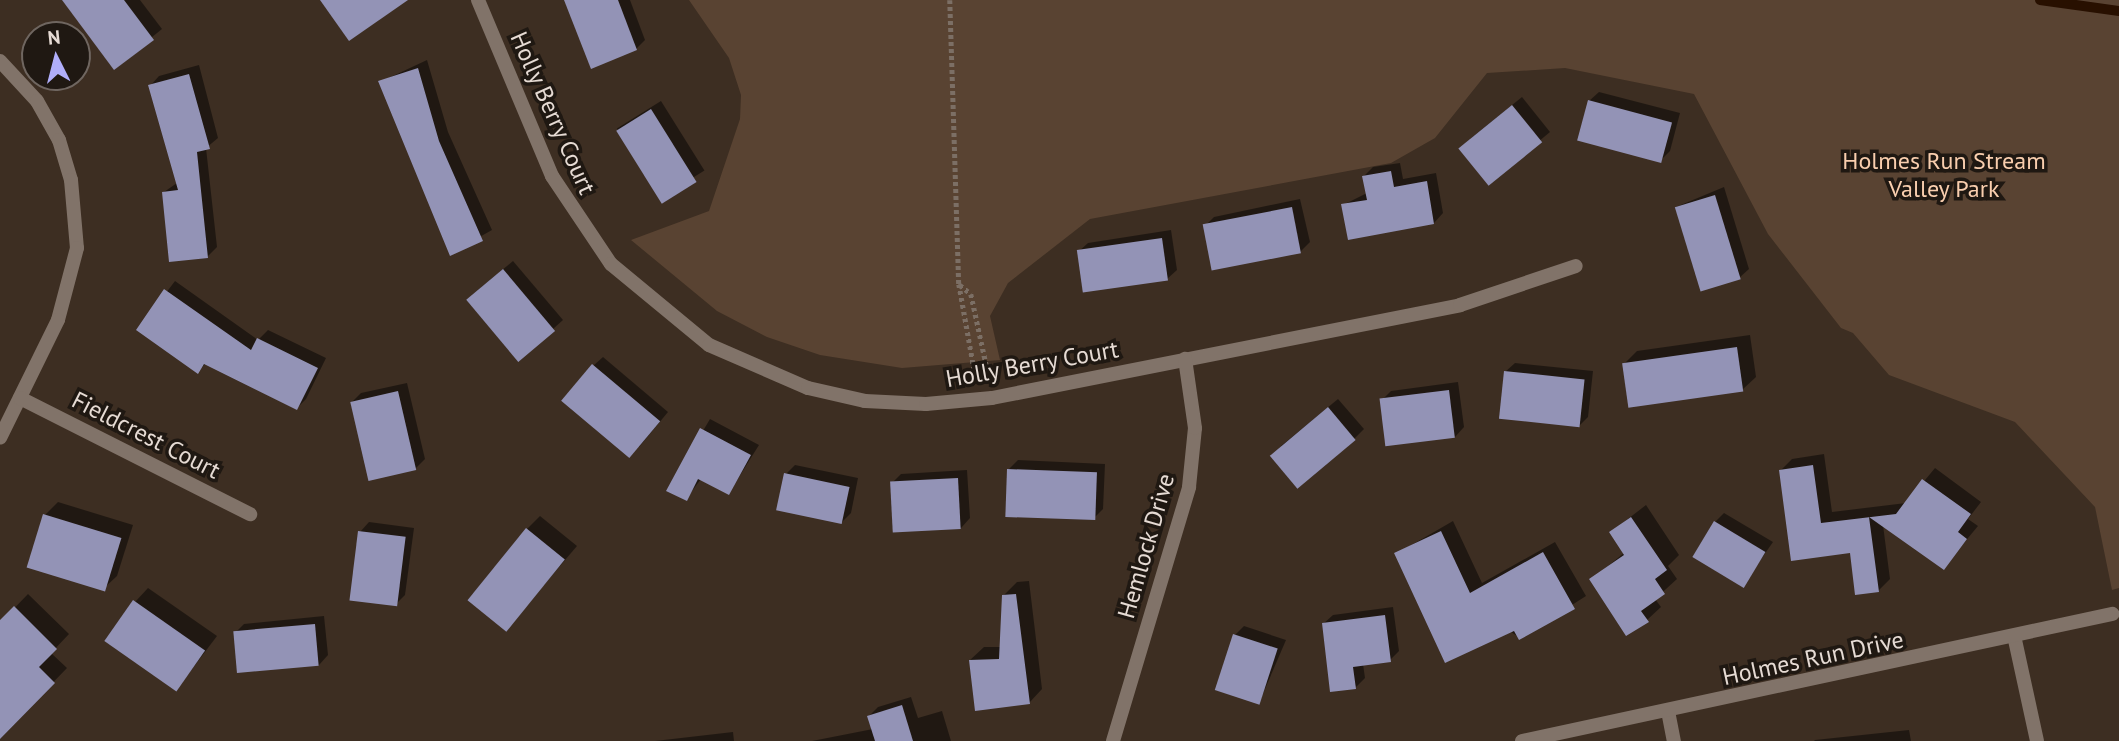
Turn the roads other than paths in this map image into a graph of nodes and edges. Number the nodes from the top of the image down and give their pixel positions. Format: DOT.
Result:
graph roads {
  1 [pos="478,0"];
  2 [pos="0,61"];
  3 [pos="1576,266"];
  4 [pos="1185,359"];
  5 [pos="20,398"];
  6 [pos="0,438"];
  7 [pos="250,514"];
  8 [pos="2112,614"];
  9 [pos="2015,639"];
  10 [pos="1668,711"];
  11 [pos="1113,741"];
  12 [pos="1522,741"];
  13 [pos="1674,741"];
  14 [pos="2037,741"];
  1 -- 4 [label="street, Holly Berry Court"];
  2 -- 5 [label="street"];
  3 -- 4 [label="street, Holly Berry Court"];
  4 -- 11 [label="street, Hemlock Drive"];
  5 -- 6 [label="street"];
  5 -- 7 [label="street, Fieldcrest Court"];
  8 -- 9 [label="street, Holmes Run Drive"];
  9 -- 10 [label="street, Holmes Run Drive"];
  9 -- 14 [label="street"];
  10 -- 12 [label="street, Holmes Run Drive"];
  10 -- 13 [label="street"];
}
